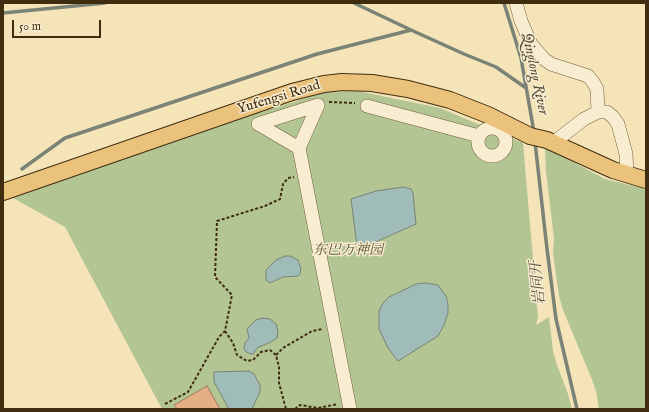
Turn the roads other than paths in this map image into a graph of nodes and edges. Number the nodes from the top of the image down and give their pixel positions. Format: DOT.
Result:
graph roads {
  1 [pos="516,3"];
  2 [pos="368,106"];
  3 [pos="598,112"];
  4 [pos="500,126"];
  5 [pos="479,136"];
  6 [pos="550,141"];
  7 [pos="299,148"];
  8 [pos="627,176"];
  9 [pos="646,180"];
  10 [pos="3,192"];
  11 [pos="350,406"];
  1 -- 3 [label="street"];
  2 -- 5 [label="street"];
  3 -- 6 [label="street"];
  3 -- 8 [label="street"];
  4 -- 5 [label="street"];
  4 -- 5 [label="street"];
  4 -- 6 [label="main road, Yufengsi Road"];
  4 -- 10 [label="main road, Yufengsi Road"];
  6 -- 8 [label="main road, Yufengsi Road"];
  7 -- 7 [label="street"];
  7 -- 11 [label="street"];
  8 -- 9 [label="main road, Yufengsi Road"];
}
